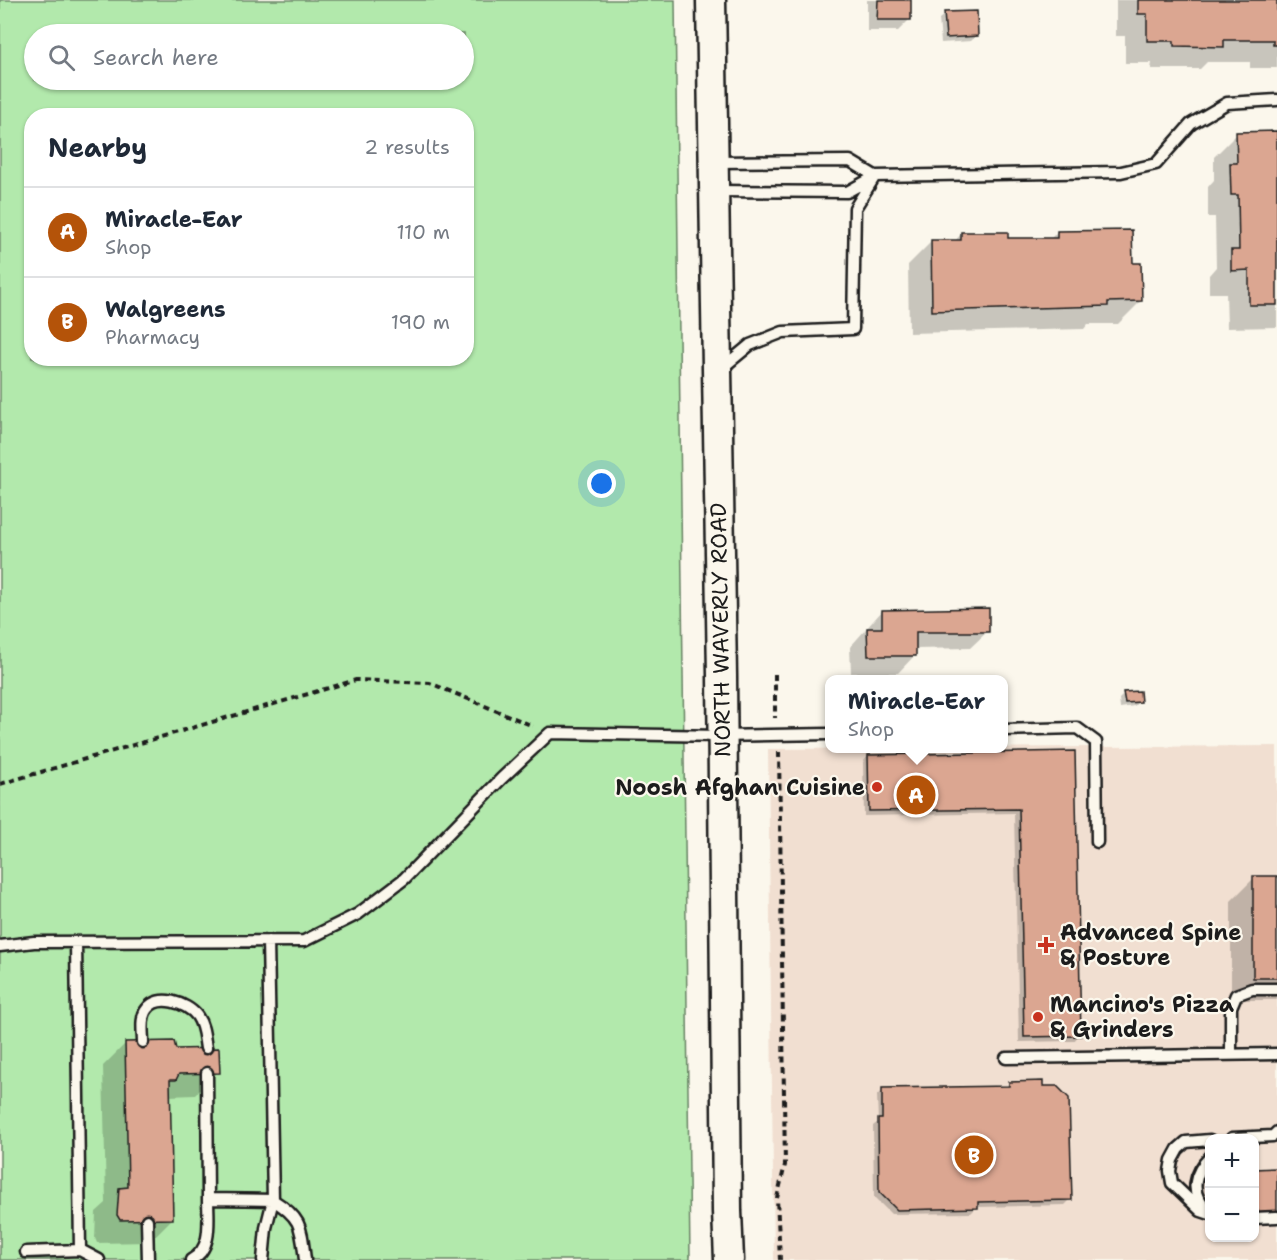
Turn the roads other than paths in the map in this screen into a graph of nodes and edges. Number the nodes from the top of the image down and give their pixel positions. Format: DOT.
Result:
graph roads {
  1 [pos="711,0"];
  2 [pos="1277,100"];
  3 [pos="713,162"];
  4 [pos="875,176"];
  5 [pos="713,191"];
  6 [pos="718,372"];
  7 [pos="1008,730"];
  8 [pos="825,734"];
  9 [pos="722,736"];
  10 [pos="1097,842"];
  11 [pos="268,941"];
  12 [pos="76,942"];
  13 [pos="0,946"];
  14 [pos="1277,988"];
  15 [pos="143,1042"];
  16 [pos="206,1048"];
  17 [pos="1231,1054"];
  18 [pos="1277,1054"];
  19 [pos="1006,1058"];
  20 [pos="207,1073"];
  21 [pos="1277,1132"];
  22 [pos="1259,1137"];
  23 [pos="1205,1140"];
  24 [pos="1205,1161"];
  25 [pos="208,1199"];
  26 [pos="273,1200"];
  27 [pos="1205,1207"];
  28 [pos="1205,1211"];
  29 [pos="1277,1217"];
  30 [pos="1259,1218"];
  31 [pos="147,1220"];
  32 [pos="80,1250"];
  33 [pos="26,1252"];
  34 [pos="99,1260"];
  35 [pos="148,1260"];
  36 [pos="191,1260"];
  37 [pos="263,1260"];
  38 [pos="305,1260"];
  39 [pos="729,1260"];
  1 -- 3 [label="main road, NORTH WAVERLY ROAD"];
  2 -- 4 [label="lane"];
  3 -- 4 [label="lane"];
  3 -- 5 [label="main road, NORTH WAVERLY ROAD"];
  4 -- 5 [label="lane"];
  4 -- 6 [label="lane"];
  5 -- 6 [label="main road, NORTH WAVERLY ROAD"];
  6 -- 9 [label="main road, NORTH WAVERLY ROAD"];
  7 -- 10 [label="lane"];
  8 -- 9 [label="lane"];
  9 -- 11 [label="lane"];
  9 -- 39 [label="main road, NORTH WAVERLY ROAD"];
  11 -- 12 [label="lane"];
  11 -- 26 [label="lane"];
  12 -- 13 [label="lane"];
  12 -- 32 [label="lane"];
  14 -- 17 [label="lane"];
  15 -- 16 [label="lane"];
  17 -- 18 [label="lane"];
  17 -- 19 [label="lane"];
  20 -- 25 [label="lane"];
  21 -- 22 [label="lane"];
  23 -- 28 [label="lane"];
  24 -- 27 [label="lane"];
  25 -- 26 [label="lane"];
  25 -- 36 [label="lane"];
  26 -- 37 [label="lane"];
  26 -- 38 [label="lane"];
  29 -- 30 [label="lane"];
  31 -- 35 [label="lane"];
  32 -- 33 [label="lane"];
  32 -- 34 [label="lane"];
}
